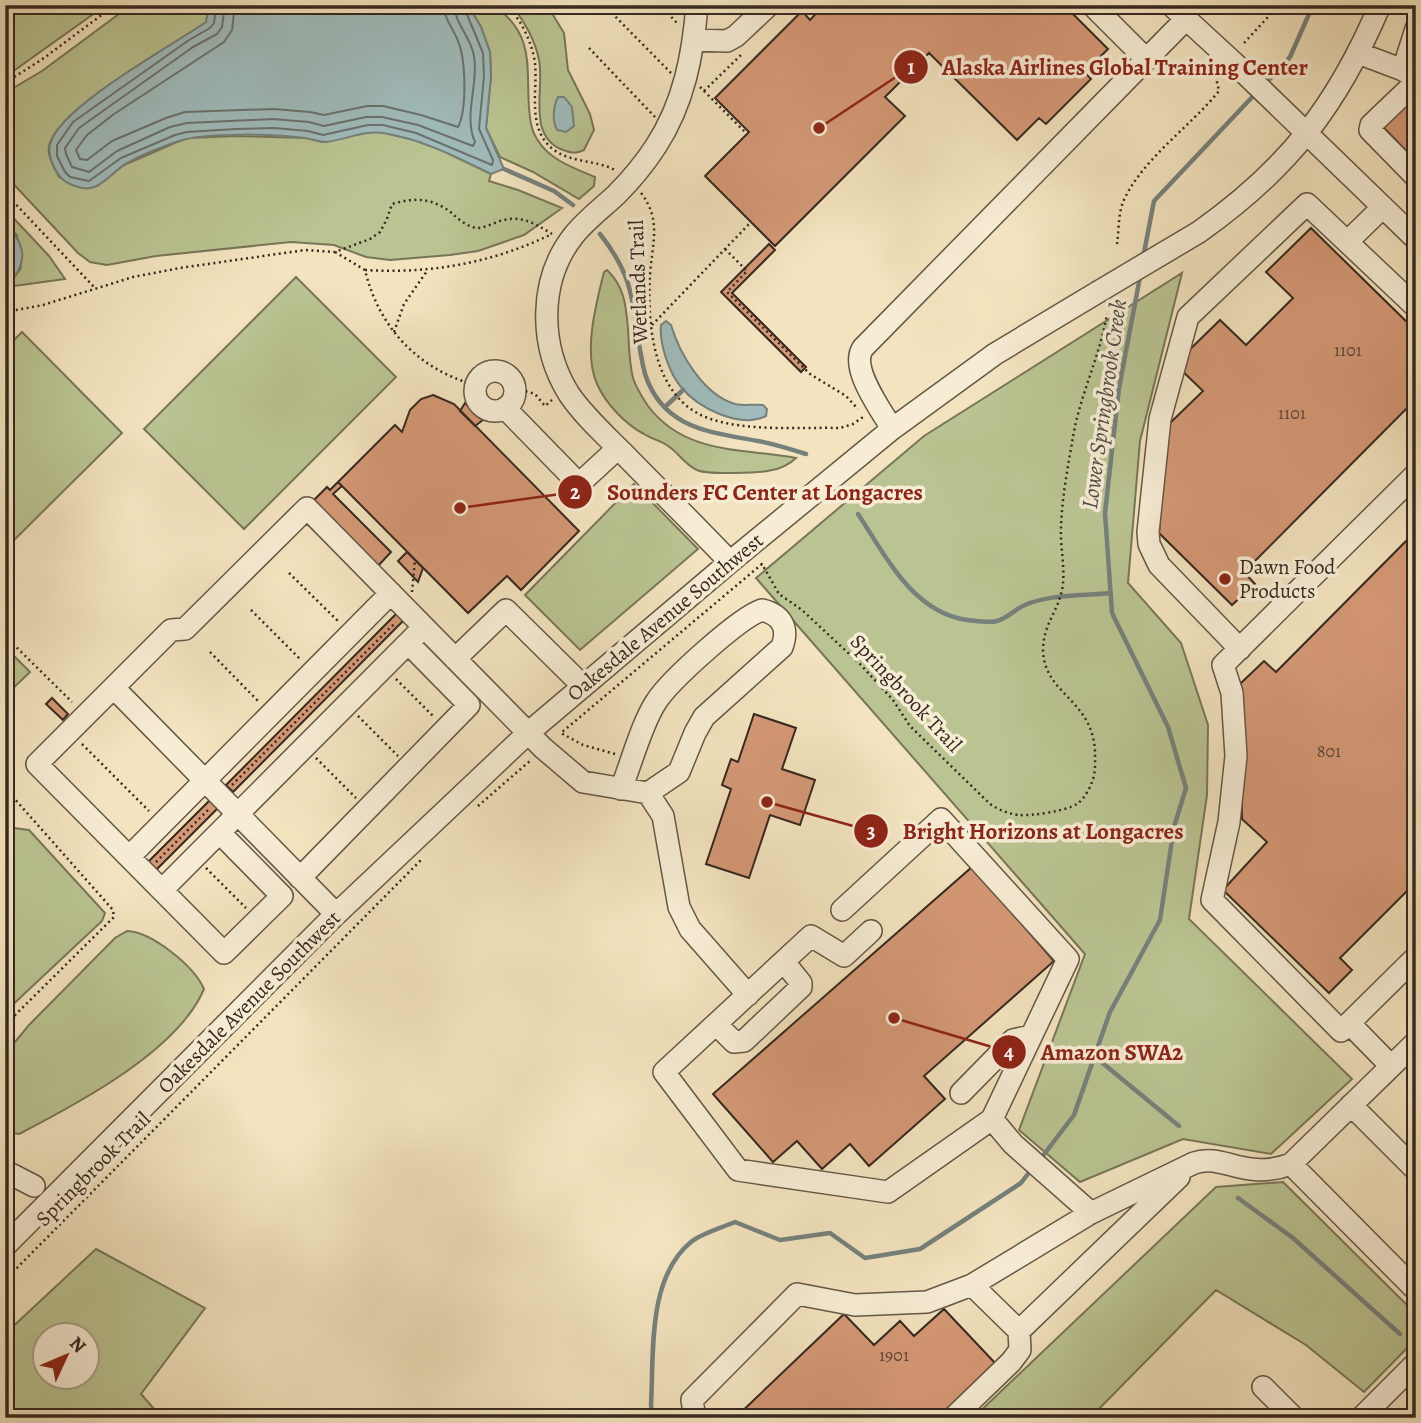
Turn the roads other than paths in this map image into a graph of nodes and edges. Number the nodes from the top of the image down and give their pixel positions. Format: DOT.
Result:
graph roads {
  1 [pos="697,5"];
  2 [pos="769,5"];
  3 [pos="1093,5"];
  4 [pos="1380,5"];
  5 [pos="1178,12"];
  6 [pos="1416,29"];
  7 [pos="694,40"];
  8 [pos="1358,53"];
  9 [pos="1146,59"];
  10 [pos="1411,77"];
  11 [pos="1308,134"];
  12 [pos="1416,177"];
  13 [pos="1383,207"];
  14 [pos="1414,233"];
  15 [pos="1348,241"];
  16 [pos="1416,307"];
  17 [pos="505,408"];
  18 [pos="892,429"];
  19 [pos="618,448"];
  20 [pos="1416,474"];
  21 [pos="730,562"];
  22 [pos="398,601"];
  23 [pos="424,627"];
  24 [pos="408,643"];
  25 [pos="1240,649"];
  26 [pos="455,659"];
  27 [pos="583,686"];
  28 [pos="114,688"];
  29 [pos="528,733"];
  30 [pos="205,781"];
  31 [pos="621,789"];
  32 [pos="648,793"];
  33 [pos="238,814"];
  34 [pos="220,833"];
  35 [pos="129,857"];
  36 [pos="300,878"];
  37 [pos="162,890"];
  38 [pos="842,909"];
  39 [pos="336,914"];
  40 [pos="871,931"];
  41 [pos="1416,957"];
  42 [pos="783,962"];
  43 [pos="748,995"];
  44 [pos="1349,1023"];
  45 [pos="716,1024"];
  46 [pos="1031,1036"];
  47 [pos="1416,1042"];
  48 [pos="1391,1066"];
  49 [pos="961,1093"];
  50 [pos="1351,1105"];
  51 [pos="992,1119"];
  52 [pos="1194,1163"];
  53 [pos="1291,1164"];
  54 [pos="1416,1170"];
  55 [pos="5,1171"];
  56 [pos="34,1186"];
  57 [pos="1091,1213"];
  58 [pos="5,1246"];
  59 [pos="972,1285"];
  60 [pos="1416,1290"];
  61 [pos="1019,1331"];
  62 [pos="1416,1363"];
  63 [pos="1263,1387"];
  64 [pos="695,1418"];
  65 [pos="953,1418"];
  66 [pos="1294,1418"];
  67 [pos="1361,1418"];
  1 -- 7 [label="street"];
  2 -- 7 [label="street"];
  3 -- 9 [label="street"];
  4 -- 8 [label="street, Oakesdale Avenue Southwest"];
  5 -- 9 [label="street"];
  5 -- 11 [label="street"];
  6 -- 10 [label="street"];
  7 -- 19 [label="street"];
  8 -- 10 [label="street"];
  8 -- 11 [label="street, Oakesdale Avenue Southwest"];
  9 -- 18 [label="street"];
  10 -- 12 [label="street"];
  11 -- 13 [label="street"];
  11 -- 18 [label="street, Oakesdale Avenue Southwest, bridge"];
  13 -- 14 [label="street"];
  13 -- 15 [label="street"];
  15 -- 16 [label="street"];
  15 -- 25 [label="street"];
  17 -- 17 [label="street"];
  17 -- 19 [label="street"];
  18 -- 21 [label="street, Oakesdale Avenue Southwest"];
  19 -- 21 [label="street"];
  20 -- 25 [label="street"];
  21 -- 27 [label="street, Oakesdale Avenue Southwest"];
  22 -- 23 [label="street"];
  22 -- 28 [label="street"];
  22 -- 30 [label="street"];
  23 -- 24 [label="street"];
  23 -- 26 [label="street"];
  24 -- 33 [label="street"];
  24 -- 36 [label="street"];
  25 -- 44 [label="street"];
  26 -- 27 [label="street"];
  26 -- 29 [label="street"];
  27 -- 29 [label="street, Oakesdale Avenue Southwest"];
  28 -- 30 [label="street"];
  28 -- 35 [label="street"];
  29 -- 31 [label="street"];
  29 -- 39 [label="street, Oakesdale Avenue Southwest"];
  30 -- 33 [label="street"];
  30 -- 35 [label="street"];
  31 -- 32 [label="street"];
  31 -- 32 [label="street"];
  32 -- 43 [label="street"];
  33 -- 34 [label="street"];
  33 -- 36 [label="street"];
  34 -- 37 [label="street"];
  34 -- 37 [label="street"];
  35 -- 37 [label="street"];
  36 -- 39 [label="street"];
  38 -- 46 [label="street"];
  39 -- 58 [label="street, Oakesdale Avenue Southwest"];
  40 -- 42 [label="street"];
  41 -- 44 [label="street"];
  42 -- 43 [label="street"];
  42 -- 45 [label="street"];
  43 -- 45 [label="street"];
  44 -- 48 [label="street"];
  45 -- 51 [label="street"];
  46 -- 49 [label="street"];
  46 -- 51 [label="street"];
  47 -- 48 [label="street"];
  48 -- 50 [label="street"];
  50 -- 53 [label="street"];
  50 -- 54 [label="street"];
  51 -- 57 [label="street"];
  52 -- 53 [label="street"];
  52 -- 57 [label="street"];
  52 -- 61 [label="street"];
  53 -- 60 [label="street"];
  55 -- 56 [label="street"];
  57 -- 59 [label="street"];
  59 -- 61 [label="street"];
  59 -- 64 [label="street"];
  61 -- 65 [label="street"];
  62 -- 67 [label="street"];
  63 -- 66 [label="street"];
}
